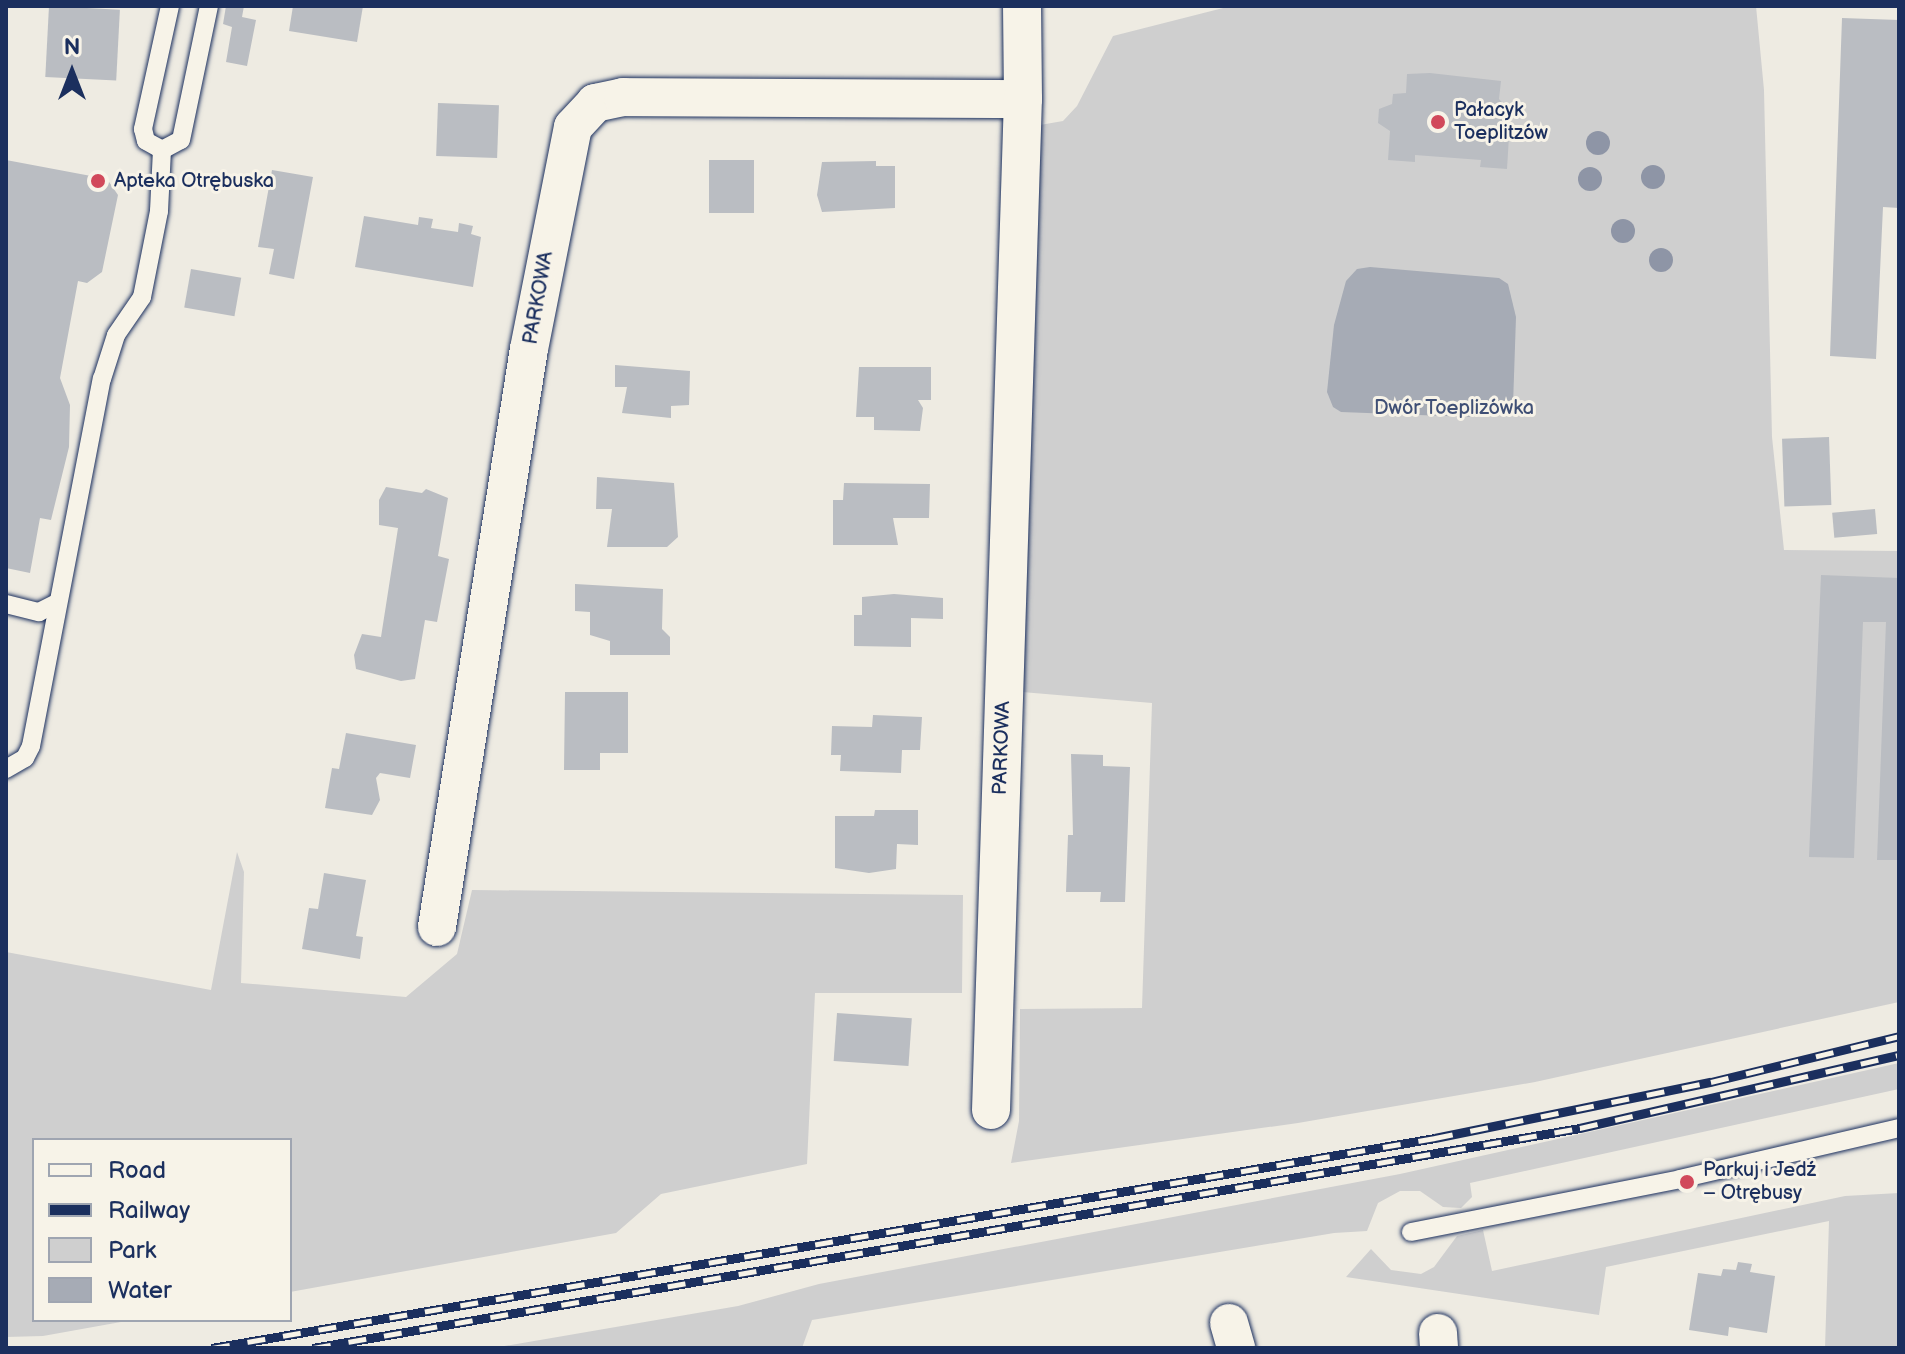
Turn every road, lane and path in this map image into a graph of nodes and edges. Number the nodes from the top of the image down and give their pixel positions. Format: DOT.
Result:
graph roads {
  1 [pos="170,6"];
  2 [pos="209,6"];
  3 [pos="1022,6"];
  4 [pos="1023,99"];
  5 [pos="162,150"];
  6 [pos="57,603"];
  7 [pos="6,604"];
  8 [pos="6,769"];
  9 [pos="437,927"];
  10 [pos="991,1110"];
  11 [pos="1899,1128"];
  12 [pos="1411,1232"];
  1 -- 5 [label="lane"];
  2 -- 5 [label="lane"];
  3 -- 4 [label="street, PARKOWA"];
  4 -- 9 [label="street, PARKOWA"];
  4 -- 10 [label="street, PARKOWA"];
  5 -- 6 [label="lane"];
  6 -- 7 [label="lane"];
  6 -- 8 [label="lane"];
  11 -- 12 [label="lane"];
}
